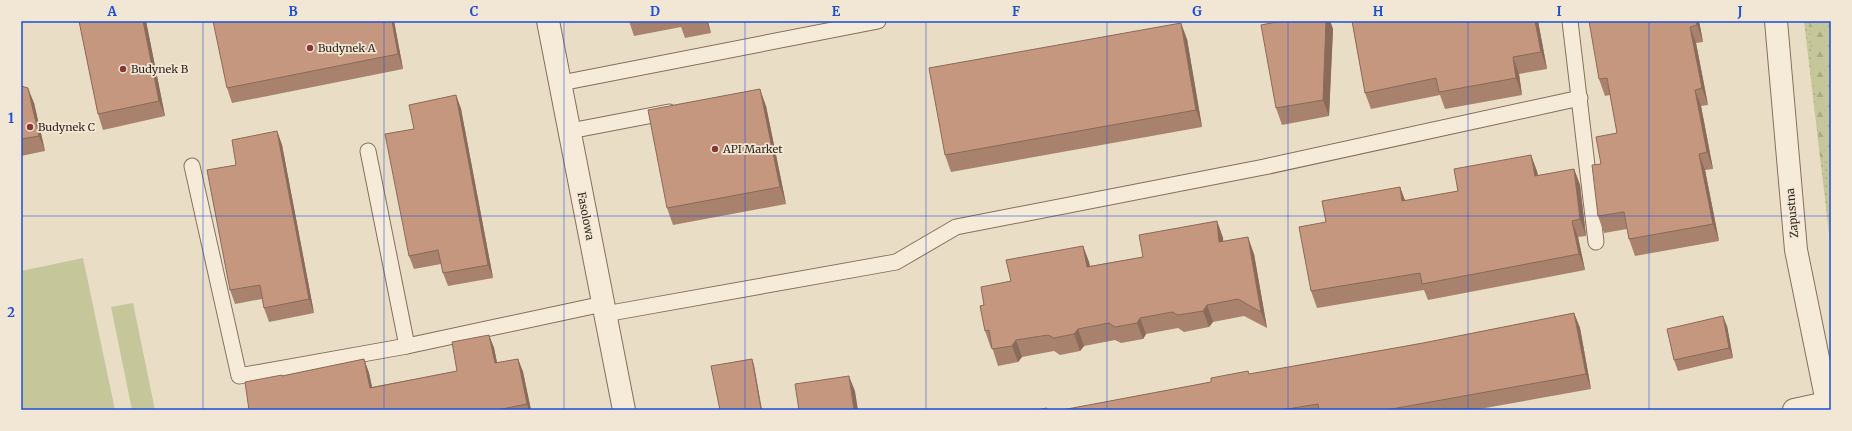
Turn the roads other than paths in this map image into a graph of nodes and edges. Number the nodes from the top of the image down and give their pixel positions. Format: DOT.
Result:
graph roads {
  1 [pos="548,21"];
  2 [pos="878,21"];
  3 [pos="1570,21"];
  4 [pos="1776,21"];
  5 [pos="560,84"];
  6 [pos="1580,98"];
  7 [pos="681,109"];
  8 [pos="570,131"];
  9 [pos="368,151"];
  10 [pos="192,166"];
  11 [pos="1596,242"];
  12 [pos="604,309"];
  13 [pos="407,346"];
  14 [pos="1829,402"];
  15 [pos="624,410"];
  16 [pos="1794,410"];
  1 -- 5 [label="street, Fasolowa"];
  2 -- 5 [label="lane"];
  3 -- 6 [label="lane"];
  4 -- 14 [label="street, Zapustna"];
  5 -- 8 [label="street, Fasolowa"];
  6 -- 11 [label="lane"];
  6 -- 12 [label="lane"];
  7 -- 8 [label="lane"];
  8 -- 12 [label="street, Fasolowa"];
  9 -- 13 [label="lane"];
  10 -- 13 [label="lane"];
  12 -- 13 [label="lane"];
  12 -- 15 [label="street, Fasolowa"];
  14 -- 16 [label="street"];
}
